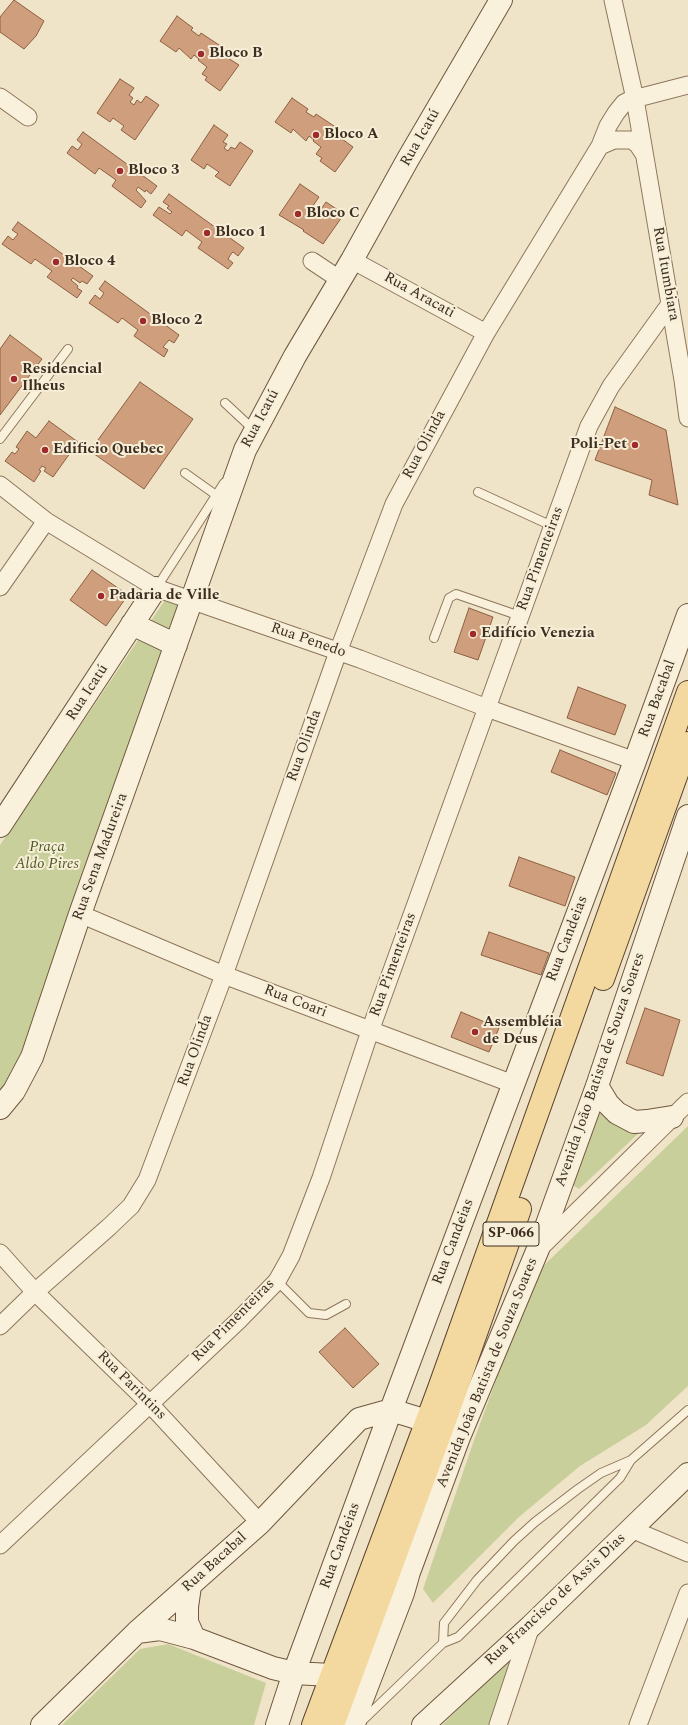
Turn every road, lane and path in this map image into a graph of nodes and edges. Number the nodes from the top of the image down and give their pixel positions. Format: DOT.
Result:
graph roads {
  1 [pos="502,0"];
  2 [pos="613,0"];
  3 [pos="688,85"];
  4 [pos="0,97"];
  5 [pos="635,99"];
  6 [pos="28,117"];
  7 [pos="600,146"];
  8 [pos="644,154"];
  9 [pos="352,260"];
  10 [pos="312,261"];
  11 [pos="339,279"];
  12 [pos="670,304"];
  13 [pos="486,333"];
  14 [pos="68,349"];
  15 [pos="225,403"];
  16 [pos="688,418"];
  17 [pos="254,430"];
  18 [pos="0,439"];
  19 [pos="245,450"];
  20 [pos="185,473"];
  21 [pos="0,485"];
  22 [pos="478,492"];
  23 [pos="216,495"];
  24 [pos="46,521"];
  25 [pos="552,526"];
  26 [pos="0,587"];
  27 [pos="156,588"];
  28 [pos="192,600"];
  29 [pos="688,615"];
  30 [pos="520,616"];
  31 [pos="132,624"];
  32 [pos="434,638"];
  33 [pos="176,645"];
  34 [pos="338,652"];
  35 [pos="688,692"];
  36 [pos="487,708"];
  37 [pos="688,743"];
  38 [pos="635,761"];
  39 [pos="688,816"];
  40 [pos="0,826"];
  41 [pos="80,914"];
  42 [pos="224,975"];
  43 [pos="370,1031"];
  44 [pos="513,1084"];
  45 [pos="597,1086"];
  46 [pos="688,1102"];
  47 [pos="0,1108"];
  48 [pos="672,1117"];
  49 [pos="538,1249"];
  50 [pos="0,1253"];
  51 [pos="277,1281"];
  52 [pos="35,1292"];
  53 [pos="346,1304"];
  54 [pos="0,1326"];
  55 [pos="149,1403"];
  56 [pos="391,1410"];
  57 [pos="688,1410"];
  58 [pos="443,1429"];
  59 [pos="631,1460"];
  60 [pos="688,1474"];
  61 [pos="260,1523"];
  62 [pos="631,1529"];
  63 [pos="0,1545"];
  64 [pos="688,1553"];
  65 [pos="190,1586"];
  66 [pos="688,1593"];
  67 [pos="531,1626"];
  68 [pos="138,1632"];
  69 [pos="194,1638"];
  70 [pos="384,1642"];
  71 [pos="442,1643"];
  72 [pos="358,1659"];
  73 [pos="294,1673"];
  74 [pos="331,1675"];
  75 [pos="42,1725"];
  76 [pos="277,1725"];
  77 [pos="313,1725"];
  78 [pos="333,1725"];
  79 [pos="354,1725"];
  80 [pos="358,1725"];
  81 [pos="423,1725"];
  82 [pos="498,1725"];
  83 [pos="638,1725"];
  1 -- 9 [label="street, Rua Icatú"];
  2 -- 5 [label="street"];
  3 -- 5 [label="street, Rua Olinda"];
  4 -- 6 [label="street"];
  5 -- 7 [label="street, Rua Olinda"];
  5 -- 8 [label="street, Rua Itumbiara"];
  7 -- 8 [label="street"];
  7 -- 13 [label="street, Rua Olinda"];
  8 -- 12 [label="street, Rua Itumbiara"];
  9 -- 11 [label="street, Rua Icatú"];
  9 -- 13 [label="street, Rua Aracati"];
  10 -- 11 [label="street"];
  11 -- 17 [label="street, Rua Icatú"];
  12 -- 16 [label="street, Rua Itumbiara"];
  12 -- 25 [label="street, Rua Pimenteiras"];
  13 -- 34 [label="street, Rua Olinda"];
  14 -- 18 [label="lane"];
  15 -- 17 [label="lane"];
  17 -- 19 [label="street, Rua Icatú"];
  19 -- 23 [label="lane, Rua Icatú"];
  19 -- 28 [label="street, Rua Sena Madureira"];
  20 -- 23 [label="lane"];
  21 -- 24 [label="street, Rua Penedo"];
  22 -- 25 [label="lane"];
  23 -- 27 [label="lane, Rua Icatú"];
  24 -- 26 [label="street"];
  24 -- 27 [label="street, Rua Penedo"];
  25 -- 30 [label="street, Rua Pimenteiras"];
  27 -- 28 [label="street, Rua Penedo"];
  27 -- 31 [label="street, Rua Icatú"];
  28 -- 33 [label="street, Rua Sena Madureira"];
  28 -- 34 [label="street, Rua Penedo"];
  29 -- 38 [label="street, Rua Bacabal"];
  30 -- 32 [label="lane"];
  30 -- 36 [label="street, Rua Pimenteiras"];
  31 -- 33 [label="street"];
  31 -- 40 [label="street, Rua Icatú"];
  33 -- 41 [label="street, Rua Sena Madureira"];
  34 -- 36 [label="street, Rua Penedo"];
  34 -- 42 [label="street, Rua Olinda"];
  35 -- 58 [label="main road, SP-066"];
  36 -- 38 [label="street, Rua Penedo"];
  36 -- 43 [label="street, Rua Pimenteiras"];
  37 -- 58 [label="main road, SP-066"];
  38 -- 44 [label="street, Rua Candeias"];
  39 -- 45 [label="street, Avenida João Batista de Souza Soares"];
  41 -- 42 [label="street, Rua Coari"];
  41 -- 47 [label="street, Rua Sena Madureira"];
  42 -- 43 [label="street, Rua Coari"];
  42 -- 52 [label="street, Rua Olinda"];
  43 -- 44 [label="street, Rua Coari"];
  43 -- 51 [label="street, Rua Pimenteiras"];
  44 -- 56 [label="street, Rua Candeias"];
  45 -- 48 [label="street"];
  45 -- 49 [label="street, Avenida João Batista de Souza Soares"];
  46 -- 48 [label="street"];
  48 -- 49 [label="street"];
  49 -- 58 [label="street, Avenida João Batista de Souza Soares"];
  50 -- 52 [label="street, Rua Parintins"];
  51 -- 53 [label="lane"];
  51 -- 55 [label="street, Rua Pimenteiras"];
  52 -- 54 [label="street, Rua Olinda"];
  52 -- 55 [label="street, Rua Parintins"];
  55 -- 61 [label="street, Rua Parintins"];
  55 -- 63 [label="street, Rua Pimenteiras"];
  56 -- 58 [label="street"];
  56 -- 61 [label="street, Rua Bacabal"];
  56 -- 73 [label="street, Rua Candeias"];
  57 -- 59 [label="lane"];
  58 -- 70 [label="street, Avenida João Batista de Souza Soares"];
  58 -- 72 [label="main road, SP-066"];
  58 -- 74 [label="main road, SP-066"];
  59 -- 71 [label="lane"];
  59 -- 71 [label="lane"];
  60 -- 62 [label="street, Rua Francisco de Assis Dias"];
  61 -- 65 [label="street, Rua Bacabal"];
  62 -- 64 [label="street"];
  62 -- 67 [label="street, Rua Francisco de Assis Dias"];
  65 -- 68 [label="street, Rua Bacabal"];
  65 -- 69 [label="street"];
  66 -- 83 [label="street"];
  67 -- 81 [label="street, Rua Francisco de Assis Dias"];
  67 -- 82 [label="street"];
  68 -- 69 [label="street"];
  68 -- 75 [label="street, Rua Bacabal"];
  69 -- 73 [label="street"];
  70 -- 72 [label="street"];
  70 -- 79 [label="street, Avenida João Batista de Souza Soares"];
  71 -- 80 [label="lane"];
  72 -- 74 [label="street"];
  72 -- 78 [label="main road, SP-066"];
  73 -- 74 [label="street"];
  73 -- 76 [label="street, Rua Candeias"];
  74 -- 77 [label="main road, SP-066"];
}
